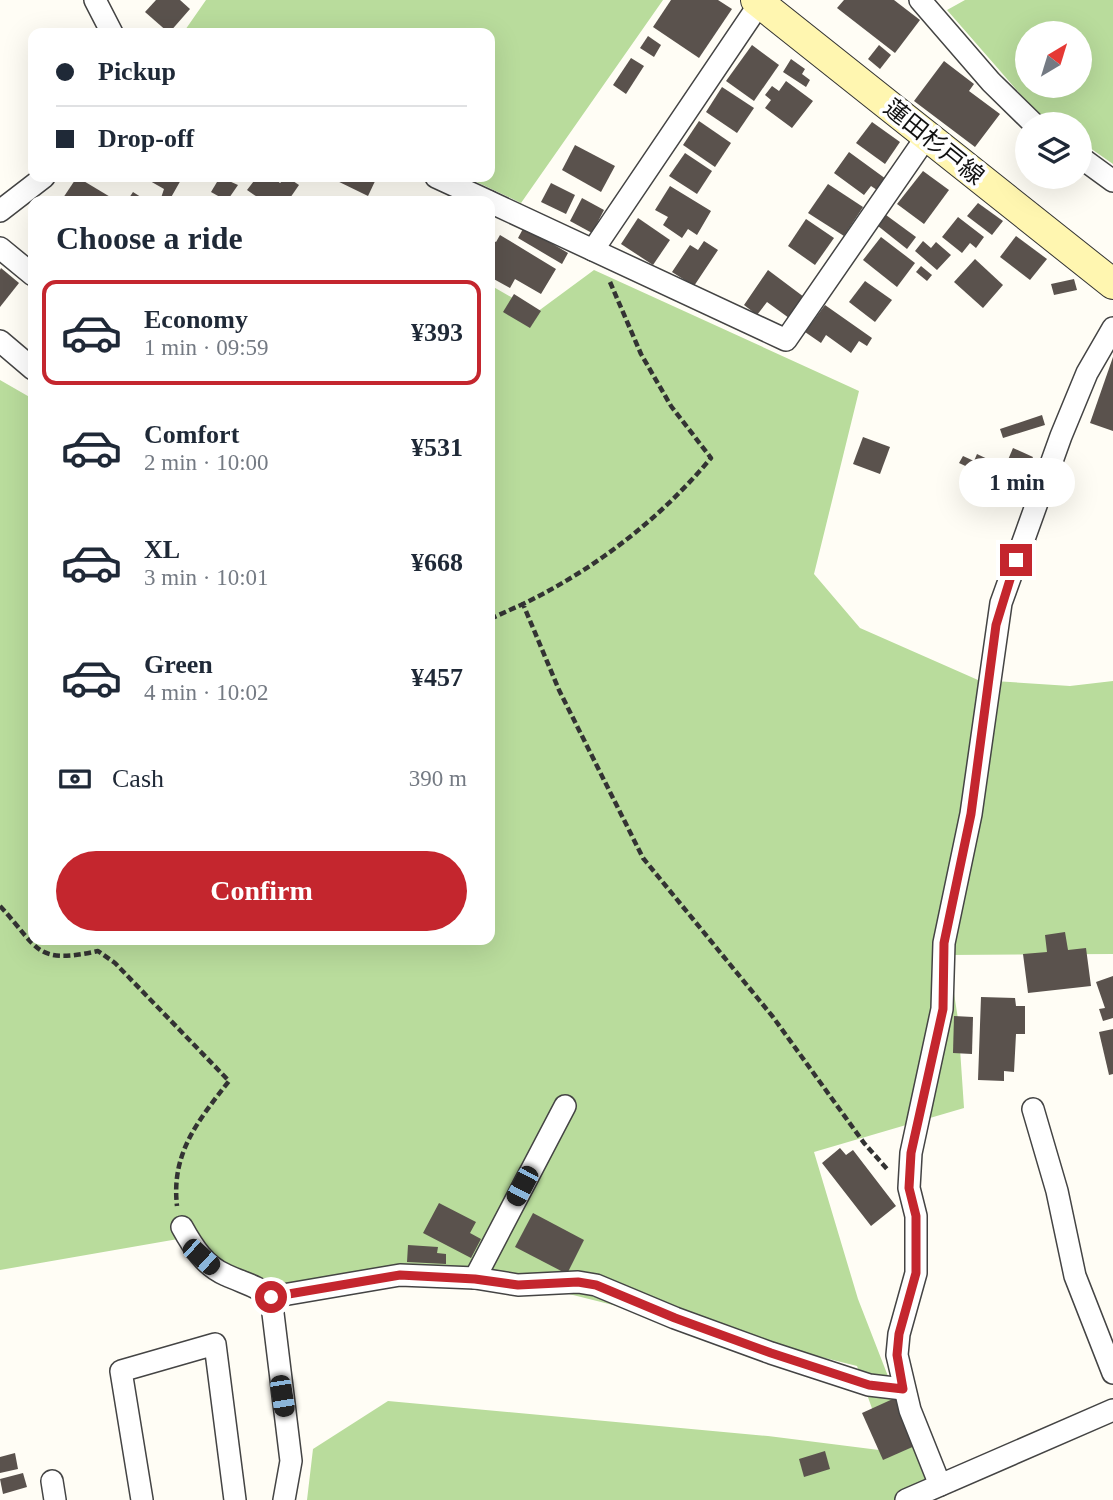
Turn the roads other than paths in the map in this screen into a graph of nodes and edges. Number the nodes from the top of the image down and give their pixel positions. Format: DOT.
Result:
graph roads {
  1 [pos="95,0"];
  2 [pos="920,0"];
  3 [pos="758,2"];
  4 [pos="109,28"];
  5 [pos="1022,112"];
  6 [pos="927,136"];
  7 [pos="1092,166"];
  8 [pos="1113,181"];
  9 [pos="38,182"];
  10 [pos="447,182"];
  11 [pos="476,196"];
  12 [pos="495,205"];
  13 [pos="0,211"];
  14 [pos="0,248"];
  15 [pos="593,250"];
  16 [pos="28,271"];
  17 [pos="1113,284"];
  18 [pos="1113,328"];
  19 [pos="0,341"];
  20 [pos="28,365"];
  21 [pos="565,1106"];
  22 [pos="1033,1109"];
  23 [pos="182,1227"];
  24 [pos="475,1279"];
  25 [pos="271,1297"];
  26 [pos="1113,1373"];
  27 [pos="903,1389"];
  28 [pos="1113,1410"];
  29 [pos="940,1485"];
  30 [pos="142,1500"];
  31 [pos="234,1500"];
  32 [pos="284,1500"];
  33 [pos="906,1500"];
  1 -- 4 [label="street"];
  2 -- 5 [label="street"];
  3 -- 6 [label="main road, 蓮田杉戸線"];
  3 -- 15 [label="street"];
  6 -- 15 [label="street"];
  6 -- 17 [label="main road, 蓮田杉戸線"];
  7 -- 8 [label="street"];
  9 -- 13 [label="street"];
  10 -- 11 [label="street"];
  12 -- 15 [label="street"];
  14 -- 16 [label="street"];
  18 -- 27 [label="street"];
  19 -- 20 [label="street"];
  21 -- 24 [label="street"];
  22 -- 26 [label="street"];
  23 -- 25 [label="street"];
  24 -- 25 [label="street"];
  24 -- 27 [label="street"];
  25 -- 32 [label="street"];
  27 -- 29 [label="street"];
  28 -- 29 [label="street"];
  29 -- 33 [label="street"];
  30 -- 31 [label="street"];
}
